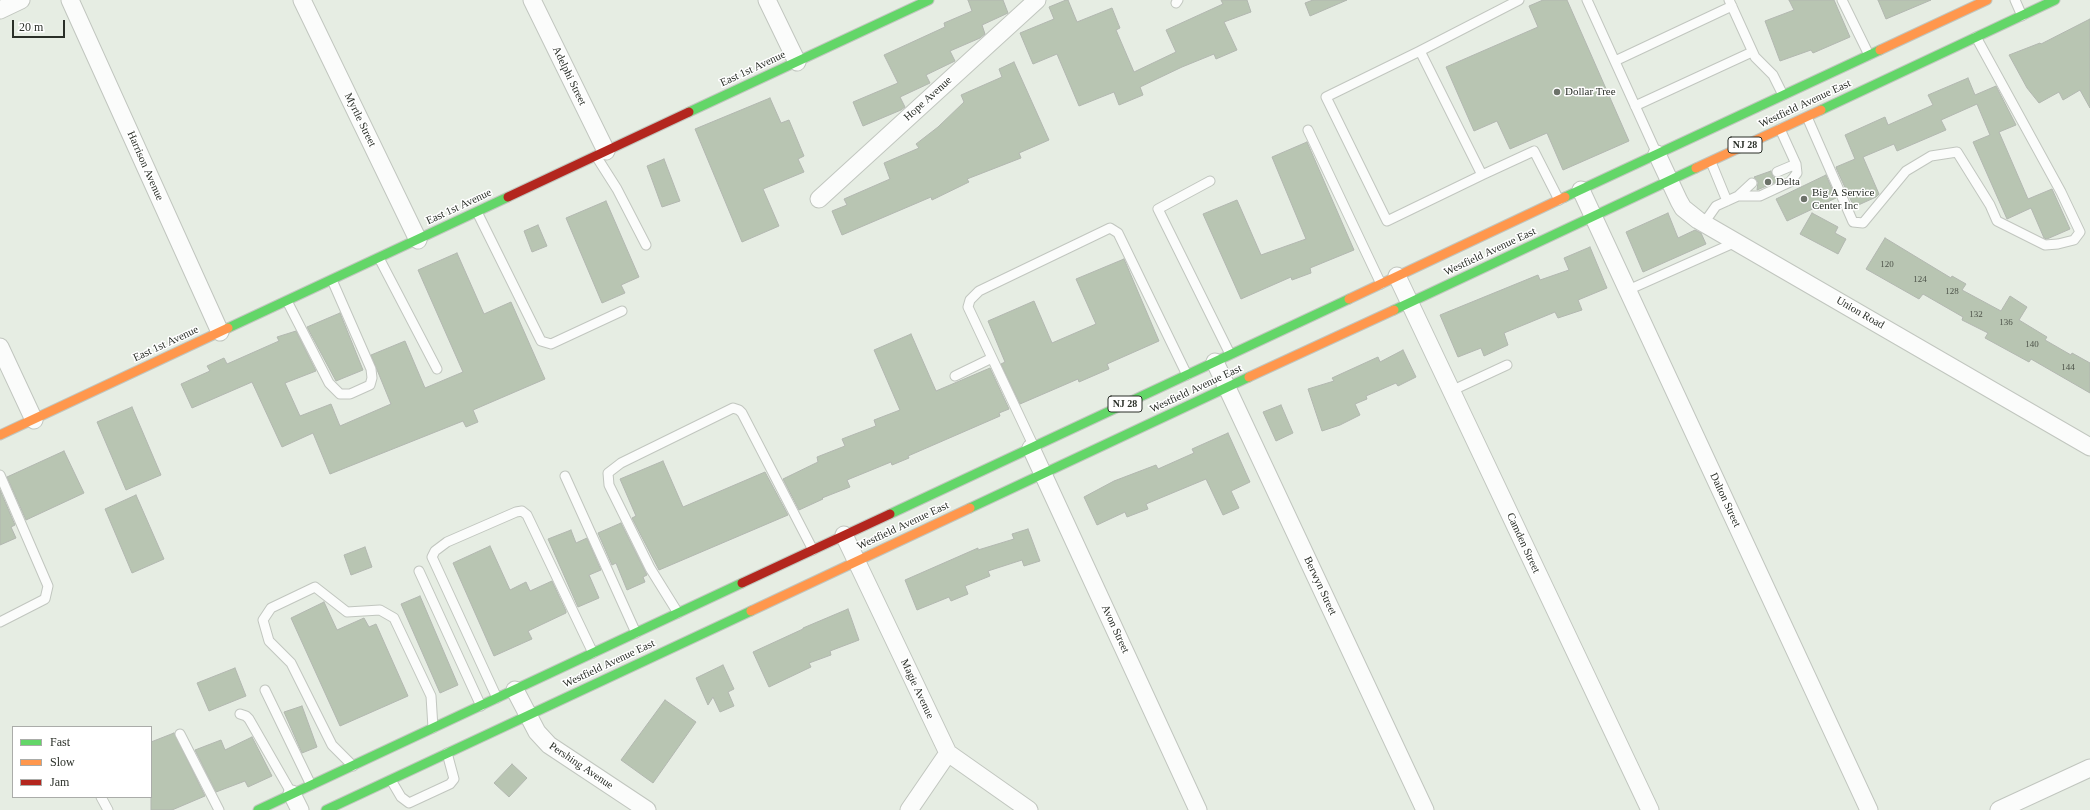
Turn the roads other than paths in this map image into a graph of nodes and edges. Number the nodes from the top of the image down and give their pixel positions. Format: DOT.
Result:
graph roads {
  1 [pos="22,0"];
  2 [pos="70,0"];
  3 [pos="302,0"];
  4 [pos="532,0"];
  5 [pos="767,0"];
  6 [pos="929,0"];
  7 [pos="1037,0"];
  8 [pos="1520,0"];
  9 [pos="1587,0"];
  10 [pos="1842,0"];
  11 [pos="1958,0"];
  12 [pos="1987,0"];
  13 [pos="2015,0"];
  14 [pos="2055,0"];
  15 [pos="1730,3"];
  16 [pos="0,10"];
  17 [pos="1964,11"];
  18 [pos="2022,16"];
  19 [pos="1976,37"];
  20 [pos="1420,51"];
  21 [pos="1752,52"];
  22 [pos="1869,55"];
  23 [pos="1615,61"];
  24 [pos="797,62"];
  25 [pos="1783,95"];
  26 [pos="1635,106"];
  27 [pos="1807,117"];
  28 [pos="1780,129"];
  29 [pos="1308,130"];
  30 [pos="601,154"];
  31 [pos="1657,154"];
  32 [pos="1711,162"];
  33 [pos="1796,164"];
  34 [pos="1777,172"];
  35 [pos="1482,175"];
  36 [pos="1210,181"];
  37 [pos="1669,181"];
  38 [pos="1752,182"];
  39 [pos="1581,190"];
  40 [pos="1738,196"];
  41 [pos="819,199"];
  42 [pos="1559,200"];
  43 [pos="1727,201"];
  44 [pos="477,212"];
  45 [pos="1593,216"];
  46 [pos="1704,223"];
  47 [pos="418,240"];
  48 [pos="1736,242"];
  49 [pos="646,245"];
  50 [pos="379,258"];
  51 [pos="1397,276"];
  52 [pos="332,280"];
  53 [pos="1381,284"];
  54 [pos="1628,290"];
  55 [pos="287,301"];
  56 [pos="1410,302"];
  57 [pos="622,312"];
  58 [pos="220,332"];
  59 [pos="0,347"];
  60 [pos="1230,354"];
  61 [pos="992,358"];
  62 [pos="1215,362"];
  63 [pos="1507,365"];
  64 [pos="437,369"];
  65 [pos="1187,375"];
  66 [pos="955,376"];
  67 [pos="1227,388"];
  68 [pos="1451,391"];
  69 [pos="34,420"];
  70 [pos="0,435"];
  71 [pos="1032,447"];
  72 [pos="2090,447"];
  73 [pos="1043,474"];
  74 [pos="0,475"];
  75 [pos="565,476"];
  76 [pos="844,535"];
  77 [pos="813,550"];
  78 [pos="856,562"];
  79 [pos="419,571"];
  80 [pos="680,616"];
  81 [pos="0,622"];
  82 [pos="636,633"];
  83 [pos="593,653"];
  84 [pos="265,690"];
  85 [pos="515,690"];
  86 [pos="497,698"];
  87 [pos="481,706"];
  88 [pos="240,714"];
  89 [pos="527,716"];
  90 [pos="433,728"];
  91 [pos="180,734"];
  92 [pos="447,753"];
  93 [pos="948,753"];
  94 [pos="353,766"];
  95 [pos="2090,768"];
  96 [pos="391,780"];
  97 [pos="311,785"];
  98 [pos="292,794"];
  99 [pos="102,798"];
  100 [pos="406,806"];
  101 [pos="108,810"];
  102 [pos="219,810"];
  103 [pos="258,810"];
  104 [pos="300,810"];
  105 [pos="326,810"];
  106 [pos="647,810"];
  107 [pos="909,810"];
  108 [pos="1029,810"];
  109 [pos="1198,810"];
  110 [pos="1425,810"];
  111 [pos="1650,810"];
  112 [pos="1869,810"];
  113 [pos="1999,810"];
  1 -- 16 [label="street"];
  2 -- 58 [label="street, Harrison Avenue"];
  3 -- 47 [label="street, Myrtle Street"];
  4 -- 30 [label="street, Adelphi Street"];
  5 -- 24 [label="street"];
  6 -- 24 [label="main road, East 1st Avenue"];
  7 -- 41 [label="street, Hope Avenue"];
  8 -- 20 [label="lane"];
  9 -- 23 [label="lane"];
  10 -- 22 [label="lane"];
  11 -- 17 [label="lane"];
  12 -- 17 [label="main road, Westfield Avenue East / NJ 28"];
  13 -- 18 [label="lane"];
  14 -- 18 [label="main road, Westfield Avenue East / NJ 28"];
  15 -- 21 [label="lane"];
  15 -- 23 [label="lane"];
  17 -- 22 [label="main road, Westfield Avenue East / NJ 28"];
  18 -- 19 [label="main road, Westfield Avenue East / NJ 28"];
  19 -- 27 [label="main road, Westfield Avenue East / NJ 28"];
  19 -- 27 [label="lane"];
  20 -- 35 [label="lane"];
  20 -- 35 [label="lane"];
  21 -- 25 [label="lane"];
  21 -- 26 [label="lane"];
  22 -- 25 [label="main road, Westfield Avenue East / NJ 28"];
  23 -- 26 [label="lane"];
  24 -- 30 [label="main road, East 1st Avenue"];
  25 -- 31 [label="main road, Westfield Avenue East / NJ 28"];
  26 -- 31 [label="lane"];
  27 -- 28 [label="main road, Westfield Avenue East / NJ 28"];
  28 -- 32 [label="main road, Westfield Avenue East / NJ 28"];
  28 -- 33 [label="lane"];
  29 -- 53 [label="lane"];
  30 -- 44 [label="main road, East 1st Avenue"];
  30 -- 49 [label="lane"];
  31 -- 37 [label="street, Union Road"];
  31 -- 39 [label="main road, Westfield Avenue East / NJ 28"];
  32 -- 37 [label="main road, Westfield Avenue East / NJ 28"];
  32 -- 43 [label="lane"];
  33 -- 34 [label="lane"];
  33 -- 40 [label="lane"];
  35 -- 42 [label="lane"];
  36 -- 60 [label="lane"];
  37 -- 45 [label="main road, Westfield Avenue East / NJ 28"];
  37 -- 46 [label="street, Union Road"];
  38 -- 40 [label="lane"];
  39 -- 42 [label="main road, Westfield Avenue East / NJ 28"];
  39 -- 45 [label="street, Dalton Street"];
  40 -- 43 [label="lane"];
  42 -- 51 [label="main road, Westfield Avenue East / NJ 28"];
  43 -- 46 [label="lane"];
  44 -- 47 [label="main road, East 1st Avenue"];
  44 -- 57 [label="lane"];
  45 -- 54 [label="street, Dalton Street"];
  45 -- 56 [label="main road, Westfield Avenue East / NJ 28"];
  46 -- 48 [label="street, Union Road"];
  47 -- 50 [label="main road, East 1st Avenue"];
  48 -- 54 [label="lane"];
  48 -- 72 [label="street, Union Road"];
  50 -- 52 [label="main road, East 1st Avenue"];
  50 -- 64 [label="lane"];
  51 -- 53 [label="main road, Westfield Avenue East / NJ 28"];
  51 -- 56 [label="street, Camden Street"];
  52 -- 55 [label="main road, East 1st Avenue"];
  52 -- 55 [label="lane"];
  53 -- 60 [label="main road, Westfield Avenue East / NJ 28"];
  54 -- 112 [label="street, Dalton Street"];
  55 -- 58 [label="main road, East 1st Avenue"];
  56 -- 67 [label="main road, Westfield Avenue East / NJ 28"];
  56 -- 68 [label="street, Camden Street"];
  58 -- 69 [label="main road, East 1st Avenue"];
  59 -- 69 [label="street"];
  60 -- 62 [label="main road, Westfield Avenue East / NJ 28"];
  61 -- 65 [label="lane"];
  61 -- 66 [label="lane"];
  61 -- 71 [label="lane"];
  62 -- 65 [label="main road, Westfield Avenue East / NJ 28"];
  62 -- 67 [label="street, Berwyn Street"];
  63 -- 68 [label="lane"];
  65 -- 71 [label="main road, Westfield Avenue East / NJ 28"];
  67 -- 73 [label="main road, Westfield Avenue East / NJ 28"];
  67 -- 110 [label="street, Berwyn Street"];
  68 -- 111 [label="street, Camden Street"];
  69 -- 70 [label="main road, East 1st Avenue"];
  71 -- 73 [label="street, Avon Street"];
  71 -- 76 [label="main road, Westfield Avenue East / NJ 28"];
  73 -- 78 [label="main road, Westfield Avenue East / NJ 28"];
  73 -- 109 [label="street, Avon Street"];
  74 -- 81 [label="lane"];
  75 -- 82 [label="lane"];
  76 -- 77 [label="main road, Westfield Avenue East / NJ 28"];
  76 -- 78 [label="street, Magie Avenue"];
  77 -- 80 [label="main road, Westfield Avenue East / NJ 28"];
  77 -- 80 [label="lane"];
  78 -- 89 [label="main road, Westfield Avenue East / NJ 28"];
  78 -- 93 [label="street, Magie Avenue"];
  79 -- 87 [label="lane"];
  80 -- 82 [label="main road, Westfield Avenue East / NJ 28"];
  82 -- 83 [label="main road, Westfield Avenue East / NJ 28"];
  83 -- 85 [label="main road, Westfield Avenue East / NJ 28"];
  83 -- 86 [label="lane"];
  84 -- 97 [label="lane"];
  85 -- 86 [label="main road, Westfield Avenue East / NJ 28"];
  85 -- 89 [label="street, Pershing Avenue"];
  86 -- 87 [label="main road, Westfield Avenue East / NJ 28"];
  87 -- 90 [label="main road, Westfield Avenue East / NJ 28"];
  88 -- 98 [label="lane"];
  89 -- 92 [label="main road, Westfield Avenue East / NJ 28"];
  89 -- 106 [label="street, Pershing Avenue"];
  90 -- 94 [label="main road, Westfield Avenue East / NJ 28"];
  90 -- 94 [label="lane"];
  91 -- 102 [label="lane"];
  92 -- 96 [label="main road, Westfield Avenue East / NJ 28"];
  92 -- 100 [label="lane"];
  93 -- 107 [label="street"];
  93 -- 108 [label="street, Magie Avenue"];
  94 -- 97 [label="main road, Westfield Avenue East / NJ 28"];
  95 -- 113 [label="street"];
  96 -- 100 [label="lane"];
  96 -- 105 [label="main road, Westfield Avenue East / NJ 28"];
  97 -- 98 [label="main road, Westfield Avenue East / NJ 28"];
  98 -- 103 [label="main road, Westfield Avenue East / NJ 28"];
  98 -- 104 [label="street"];
  99 -- 101 [label="lane"];
}
